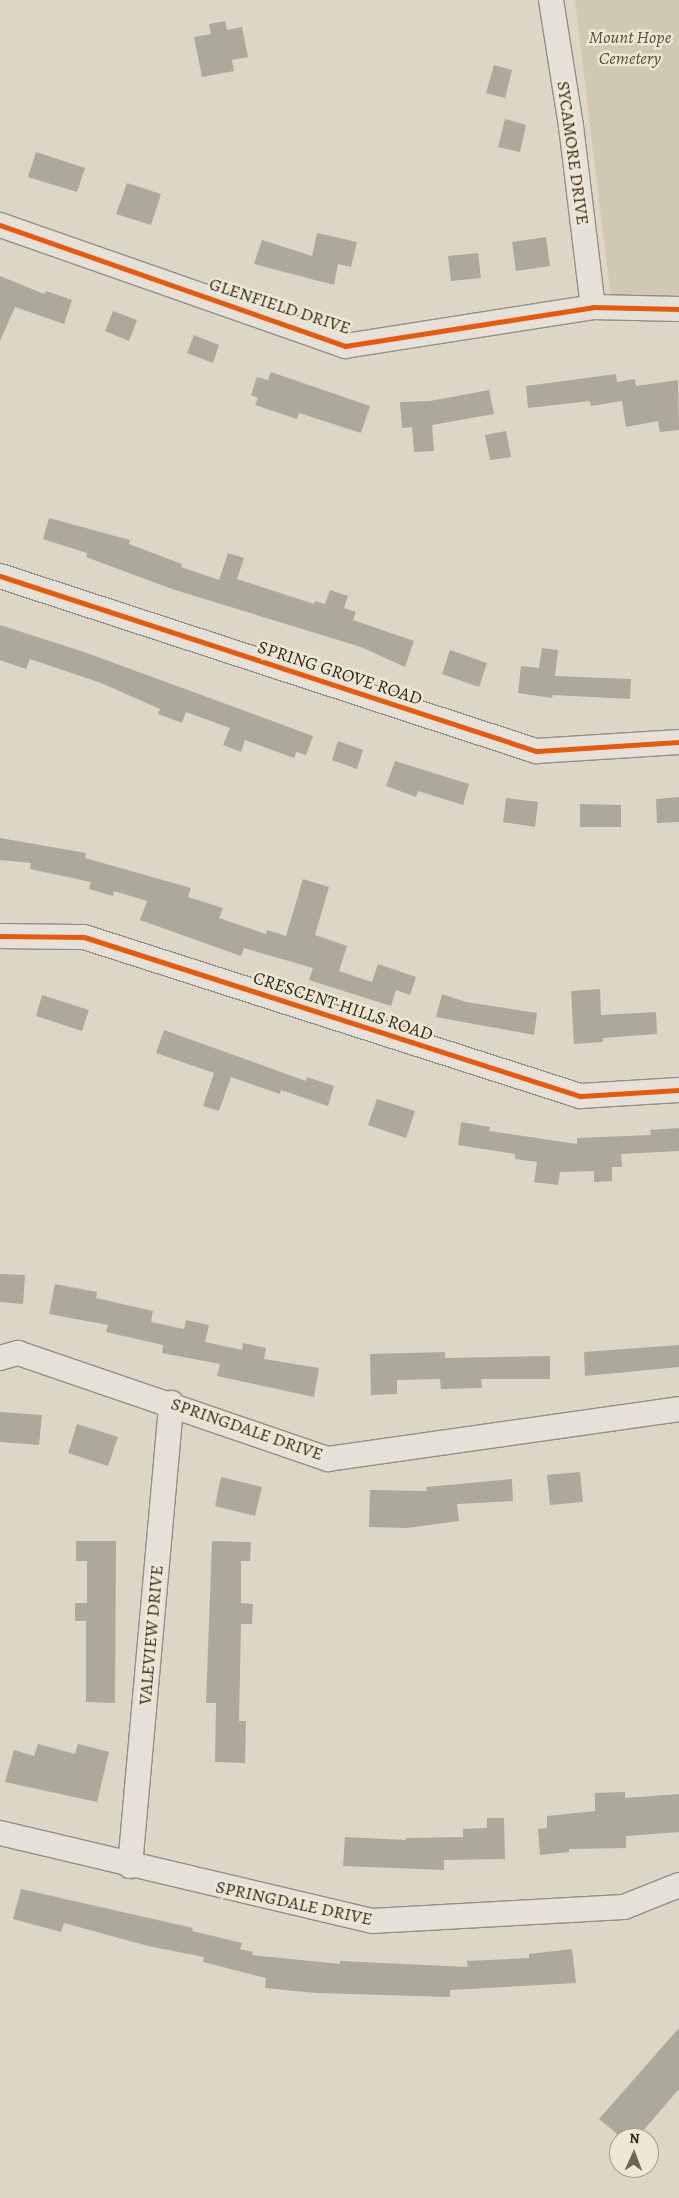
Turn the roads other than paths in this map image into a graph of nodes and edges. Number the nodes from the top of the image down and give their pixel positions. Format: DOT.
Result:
graph roads {
  1 [pos="551,0"];
  2 [pos="0,225"];
  3 [pos="593,307"];
  4 [pos="679,309"];
  5 [pos="0,576"];
  6 [pos="679,742"];
  7 [pos="0,936"];
  8 [pos="679,1090"];
  9 [pos="0,1358"];
  10 [pos="171,1403"];
  11 [pos="679,1410"];
  12 [pos="0,1834"];
  13 [pos="130,1866"];
  14 [pos="679,1885"];
  1 -- 3 [label="street, SYCAMORE DRIVE"];
  2 -- 3 [label="street, GLENFIELD DRIVE"];
  3 -- 4 [label="street, GLENFIELD DRIVE"];
  5 -- 6 [label="street, SPRING GROVE ROAD"];
  7 -- 8 [label="street, CRESCENT HILLS ROAD"];
  9 -- 10 [label="street, SPRINGDALE DRIVE"];
  10 -- 11 [label="street, SPRINGDALE DRIVE"];
  10 -- 13 [label="street, VALEVIEW DRIVE"];
  12 -- 13 [label="street, SPRINGDALE DRIVE"];
  13 -- 14 [label="street, SPRINGDALE DRIVE"];
}
